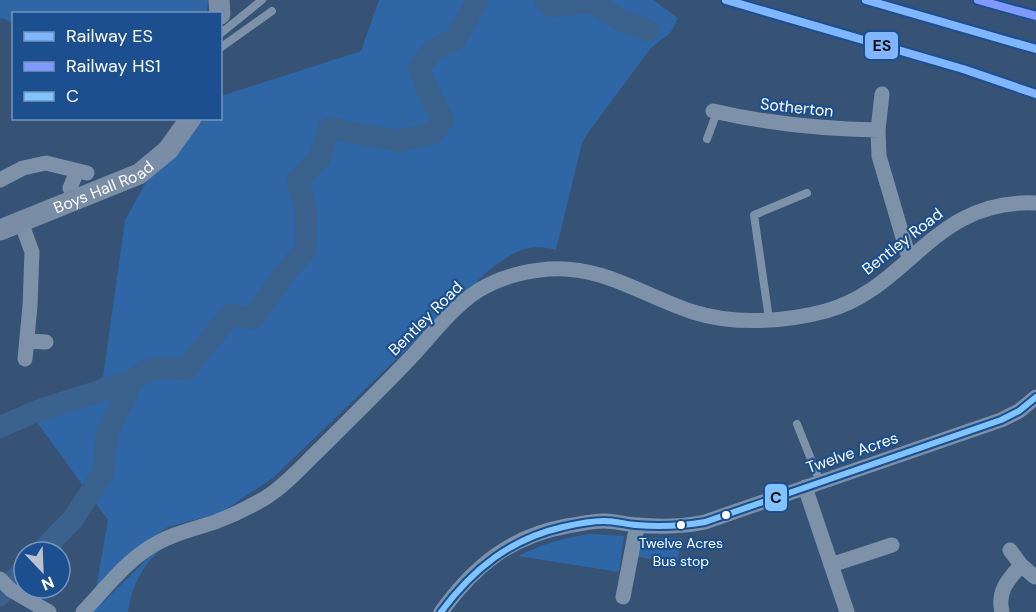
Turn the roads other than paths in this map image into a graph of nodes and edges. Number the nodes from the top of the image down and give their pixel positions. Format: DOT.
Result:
graph roads {
  1 [pos="262,0"];
  2 [pos="272,11"];
  3 [pos="222,32"];
  4 [pos="222,47"];
  5 [pos="882,94"];
  6 [pos="715,112"];
  7 [pos="190,120"];
  8 [pos="878,130"];
  9 [pos="708,140"];
  10 [pos="0,180"];
  11 [pos="70,188"];
  12 [pos="807,193"];
  13 [pos="1036,203"];
  14 [pos="21,222"];
  15 [pos="0,230"];
  16 [pos="909,258"];
  17 [pos="769,319"];
  18 [pos="27,341"];
  19 [pos="46,342"];
  20 [pos="25,360"];
  21 [pos="1036,397"];
  22 [pos="797,424"];
  23 [pos="820,482"];
  24 [pos="805,488"];
  25 [pos="639,525"];
  26 [pos="892,544"];
  27 [pos="1010,550"];
  28 [pos="831,565"];
  29 [pos="1021,565"];
  30 [pos="1035,577"];
  31 [pos="5,584"];
  32 [pos="623,597"];
  33 [pos="49,612"];
  34 [pos="83,612"];
  35 [pos="441,612"];
  36 [pos="844,612"];
  37 [pos="1002,612"];
  1 -- 3 [label="lane"];
  2 -- 4 [label="lane"];
  5 -- 8 [label="street"];
  6 -- 8 [label="street, Sotherton"];
  6 -- 9 [label="lane"];
  7 -- 14 [label="street, Boys Hall Road"];
  8 -- 16 [label="street"];
  10 -- 11 [label="street, Boys Hall Road"];
  12 -- 17 [label="lane"];
  13 -- 16 [label="street, Bentley Road"];
  14 -- 15 [label="street, Boys Hall Road"];
  14 -- 18 [label="street"];
  16 -- 17 [label="street, Bentley Road"];
  17 -- 34 [label="street, Bentley Road"];
  18 -- 19 [label="street"];
  18 -- 20 [label="street"];
  21 -- 23 [label="street, Twelve Acres"];
  22 -- 23 [label="lane"];
  23 -- 24 [label="street, Twelve Acres"];
  24 -- 25 [label="street, Twelve Acres"];
  24 -- 28 [label="street"];
  25 -- 32 [label="street"];
  25 -- 35 [label="street, Twelve Acres"];
  26 -- 28 [label="street"];
  27 -- 29 [label="street"];
  28 -- 36 [label="street"];
  29 -- 30 [label="street"];
  29 -- 37 [label="street"];
  31 -- 33 [label="street"];
}
